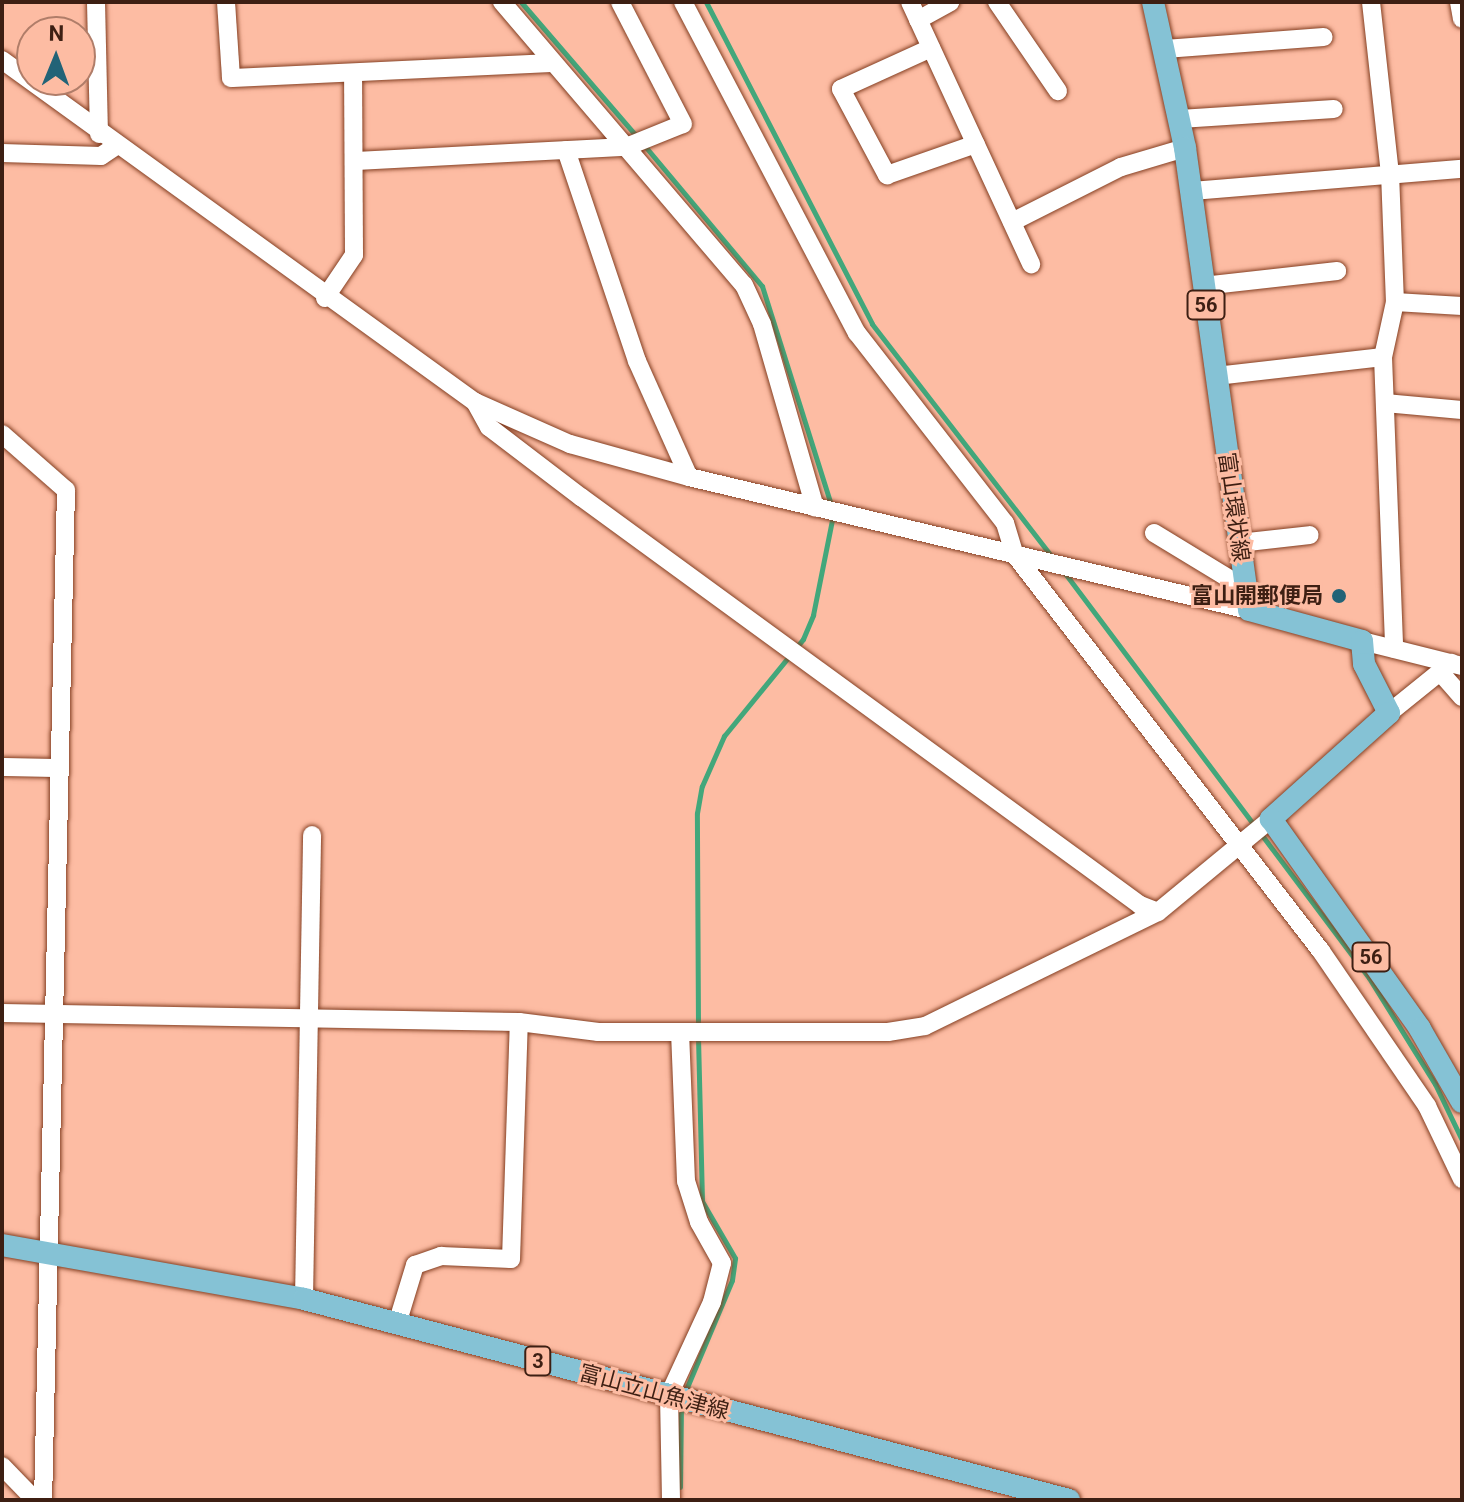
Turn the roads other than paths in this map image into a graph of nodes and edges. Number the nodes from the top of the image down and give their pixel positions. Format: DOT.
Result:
graph roads {
  1 [pos="96,2"];
  2 [pos="226,2"];
  3 [pos="502,2"];
  4 [pos="620,2"];
  5 [pos="683,2"];
  6 [pos="910,2"];
  7 [pos="950,2"];
  8 [pos="997,2"];
  9 [pos="1153,2"];
  10 [pos="1371,2"];
  11 [pos="1459,2"];
  12 [pos="1462,19"];
  13 [pos="918,20"];
  14 [pos="1324,37"];
  15 [pos="931,48"];
  16 [pos="1165,49"];
  17 [pos="2,60"];
  18 [pos="553,63"];
  19 [pos="353,73"];
  20 [pos="1058,91"];
  21 [pos="1334,109"];
  22 [pos="1180,119"];
  23 [pos="99,134"];
  24 [pos="976,144"];
  25 [pos="116,146"];
  26 [pos="626,147"];
  27 [pos="1185,148"];
  28 [pos="566,150"];
  29 [pos="2,153"];
  30 [pos="356,161"];
  31 [pos="1462,169"];
  32 [pos="1390,173"];
  33 [pos="1192,191"];
  34 [pos="1012,222"];
  35 [pos="1031,264"];
  36 [pos="1337,271"];
  37 [pos="1203,286"];
  38 [pos="325,298"];
  39 [pos="1395,302"];
  40 [pos="1462,306"];
  41 [pos="1383,357"];
  42 [pos="1216,376"];
  43 [pos="475,402"];
  44 [pos="1385,403"];
  45 [pos="1462,410"];
  46 [pos="2,434"];
  47 [pos="689,477"];
  48 [pos="815,508"];
  49 [pos="1154,533"];
  50 [pos="1310,535"];
  51 [pos="1239,543"];
  52 [pos="1015,555"];
  53 [pos="1247,599"];
  54 [pos="1362,641"];
  55 [pos="1394,649"];
  56 [pos="1451,667"];
  57 [pos="1462,697"];
  58 [pos="1389,713"];
  59 [pos="2,767"];
  60 [pos="58,768"];
  61 [pos="1268,821"];
  62 [pos="312,835"];
  63 [pos="1242,843"];
  64 [pos="1158,912"];
  65 [pos="2,1013"];
  66 [pos="52,1013"];
  67 [pos="307,1017"];
  68 [pos="519,1022"];
  69 [pos="680,1034"];
  70 [pos="1462,1102"];
  71 [pos="1462,1179"];
  72 [pos="2,1245"];
  73 [pos="50,1252"];
  74 [pos="304,1299"];
  75 [pos="397,1324"];
  76 [pos="669,1395"];
  77 [pos="2,1466"];
  78 [pos="35,1500"];
  79 [pos="43,1500"];
  80 [pos="671,1500"];
  81 [pos="1069,1500"];
  1 -- 23 [label="street"];
  2 -- 19 [label="street"];
  3 -- 18 [label="street"];
  4 -- 26 [label="street"];
  5 -- 52 [label="street"];
  6 -- 13 [label="street"];
  7 -- 13 [label="street"];
  8 -- 20 [label="street"];
  9 -- 16 [label="main road, 富山環状線 / 56"];
  10 -- 32 [label="street"];
  11 -- 12 [label="street"];
  13 -- 15 [label="street"];
  14 -- 16 [label="street"];
  15 -- 24 [label="street"];
  15 -- 24 [label="street"];
  16 -- 22 [label="main road, 富山環状線 / 56"];
  17 -- 23 [label="street"];
  18 -- 19 [label="street"];
  18 -- 26 [label="street"];
  19 -- 30 [label="street"];
  21 -- 22 [label="street"];
  22 -- 27 [label="main road, 富山環状線 / 56"];
  23 -- 25 [label="street"];
  24 -- 34 [label="street"];
  25 -- 29 [label="street"];
  25 -- 38 [label="street"];
  26 -- 28 [label="street"];
  26 -- 48 [label="street"];
  27 -- 33 [label="main road, 富山環状線 / 56"];
  27 -- 34 [label="street"];
  28 -- 30 [label="street"];
  28 -- 47 [label="street"];
  30 -- 38 [label="street"];
  31 -- 32 [label="street"];
  32 -- 33 [label="street"];
  32 -- 39 [label="street"];
  33 -- 37 [label="main road, 富山環状線 / 56"];
  34 -- 35 [label="street"];
  36 -- 37 [label="street"];
  37 -- 42 [label="main road, 富山環状線 / 56"];
  38 -- 43 [label="street"];
  39 -- 40 [label="street"];
  39 -- 41 [label="street"];
  41 -- 42 [label="street"];
  41 -- 44 [label="street"];
  42 -- 51 [label="main road, 富山環状線 / 56"];
  43 -- 47 [label="street"];
  43 -- 64 [label="street"];
  44 -- 45 [label="street"];
  44 -- 55 [label="street"];
  46 -- 60 [label="street"];
  47 -- 48 [label="street"];
  48 -- 52 [label="street"];
  49 -- 53 [label="street"];
  50 -- 51 [label="street"];
  51 -- 53 [label="main road, 富山環状線 / 56"];
  52 -- 53 [label="street"];
  52 -- 63 [label="street"];
  53 -- 54 [label="main road"];
  54 -- 55 [label="street"];
  54 -- 58 [label="main road"];
  55 -- 56 [label="street"];
  56 -- 57 [label="street"];
  56 -- 58 [label="street"];
  58 -- 61 [label="main road"];
  59 -- 60 [label="street"];
  60 -- 66 [label="street"];
  61 -- 63 [label="street"];
  61 -- 70 [label="main road, 56"];
  62 -- 67 [label="street"];
  63 -- 64 [label="street"];
  63 -- 71 [label="street"];
  64 -- 69 [label="street"];
  65 -- 66 [label="street"];
  66 -- 67 [label="street"];
  66 -- 73 [label="street"];
  67 -- 68 [label="street"];
  67 -- 74 [label="street"];
  68 -- 69 [label="street"];
  68 -- 75 [label="street"];
  69 -- 76 [label="street"];
  72 -- 73 [label="main road, 富山立山魚津線 / 3"];
  73 -- 74 [label="main road, 富山立山魚津線 / 3"];
  73 -- 79 [label="street"];
  74 -- 75 [label="main road, 富山立山魚津線 / 3"];
  75 -- 76 [label="main road, 富山立山魚津線 / 3"];
  76 -- 80 [label="street"];
  76 -- 81 [label="main road, 富山立山魚津線 / 3"];
  77 -- 78 [label="street"];
}
